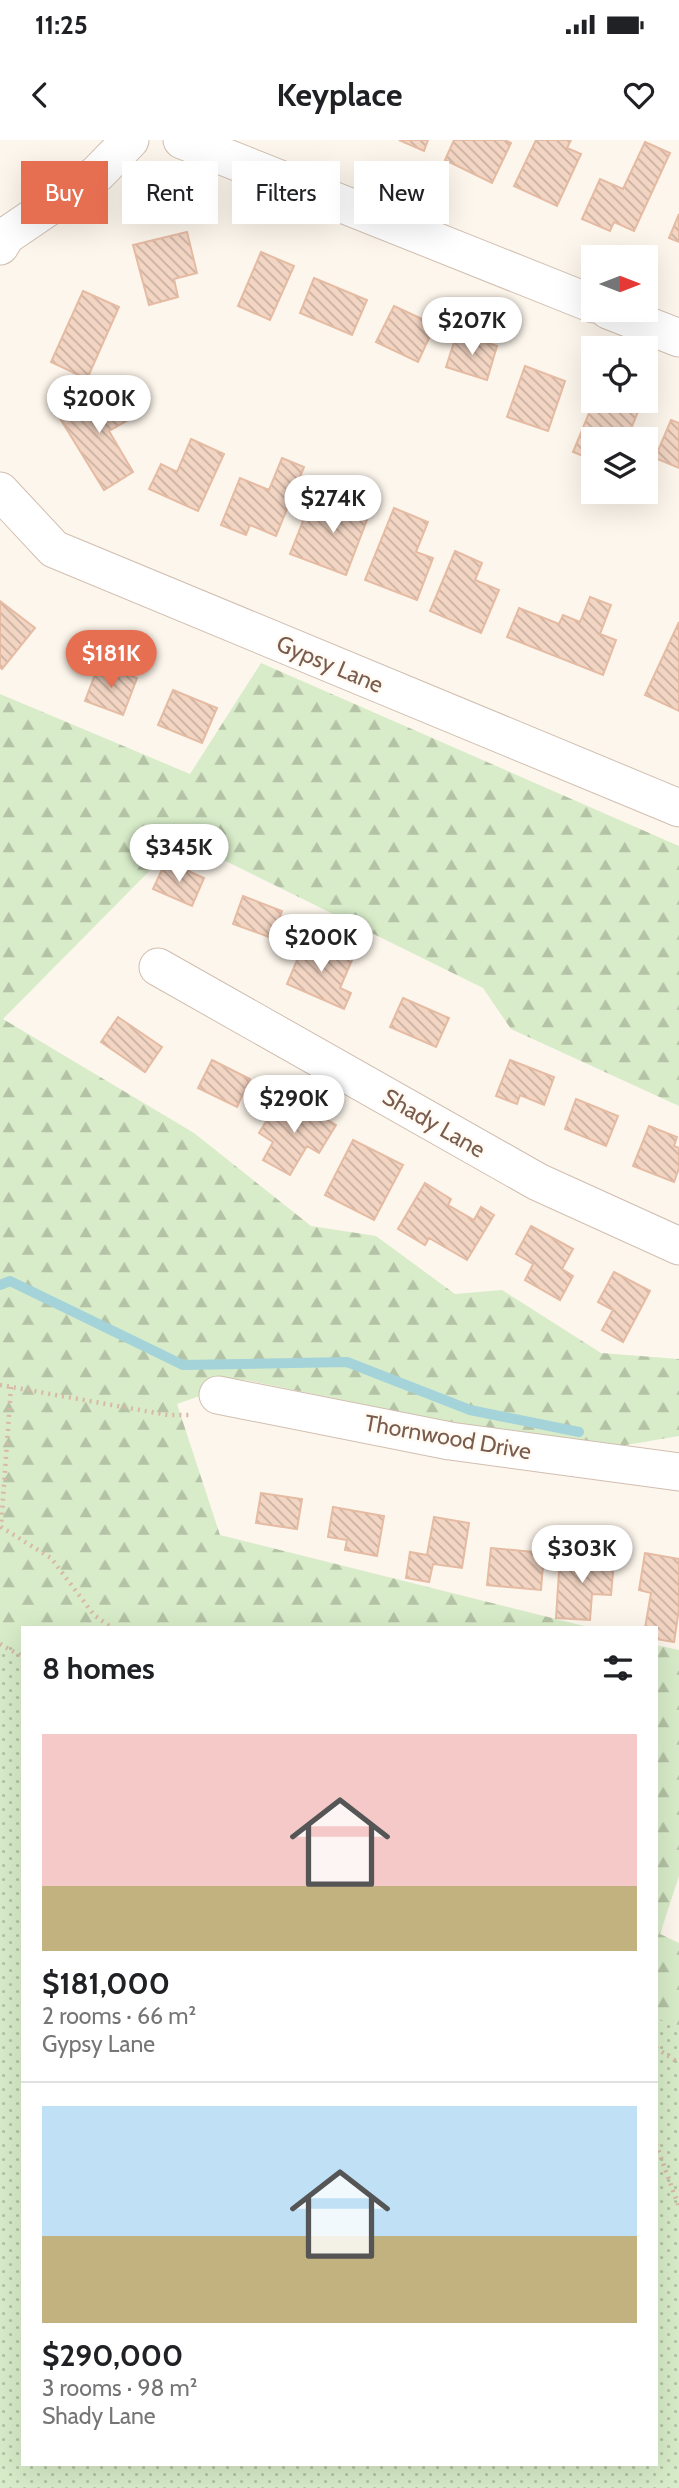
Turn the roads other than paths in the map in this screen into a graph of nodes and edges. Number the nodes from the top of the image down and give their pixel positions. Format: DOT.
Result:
graph roads {
  1 [pos="130,140"];
  2 [pos="182,140"];
  3 [pos="0,246"];
  4 [pos="581,299"];
  5 [pos="638,322"];
  6 [pos="679,338"];
  7 [pos="0,491"];
  8 [pos="679,808"];
  9 [pos="158,967"];
  10 [pos="679,1246"];
  11 [pos="218,1395"];
  12 [pos="679,1472"];
  1 -- 3 [label="street"];
  2 -- 4 [label="street"];
  5 -- 6 [label="street"];
  7 -- 8 [label="street, Gypsy Lane"];
  9 -- 10 [label="street, Shady Lane"];
  11 -- 12 [label="street, Thornwood Drive"];
}
